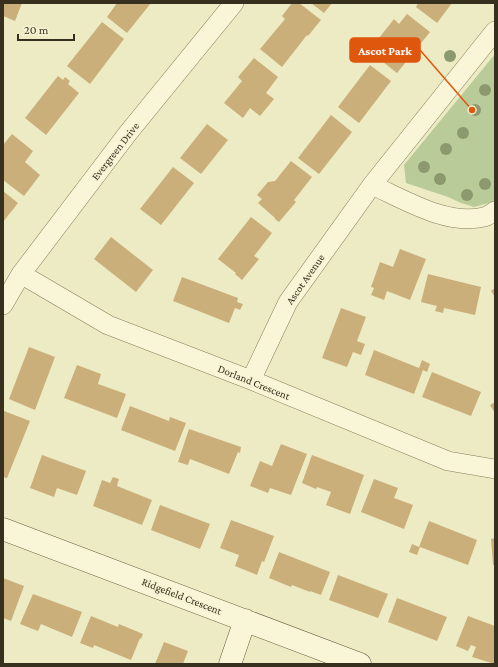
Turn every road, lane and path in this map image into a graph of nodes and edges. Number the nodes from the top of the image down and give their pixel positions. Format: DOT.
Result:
graph roads {
  1 [pos="234,3"];
  2 [pos="495,31"];
  3 [pos="372,185"];
  4 [pos="495,211"];
  5 [pos="21,274"];
  6 [pos="3,304"];
  7 [pos="251,380"];
  8 [pos="495,469"];
  9 [pos="3,529"];
  10 [pos="245,620"];
  11 [pos="230,664"];
  12 [pos="360,664"];
  1 -- 5 [label="street, Evergreen Drive"];
  2 -- 3 [label="street, Ascot Avenue"];
  3 -- 4 [label="street"];
  3 -- 7 [label="street, Ascot Avenue"];
  5 -- 6 [label="street, Evergreen Drive"];
  5 -- 7 [label="street, Dorland Crescent"];
  7 -- 8 [label="street, Dorland Crescent"];
  9 -- 10 [label="street, Ridgefield Crescent"];
  10 -- 11 [label="street"];
  10 -- 12 [label="street, Ridgefield Crescent"];
}
